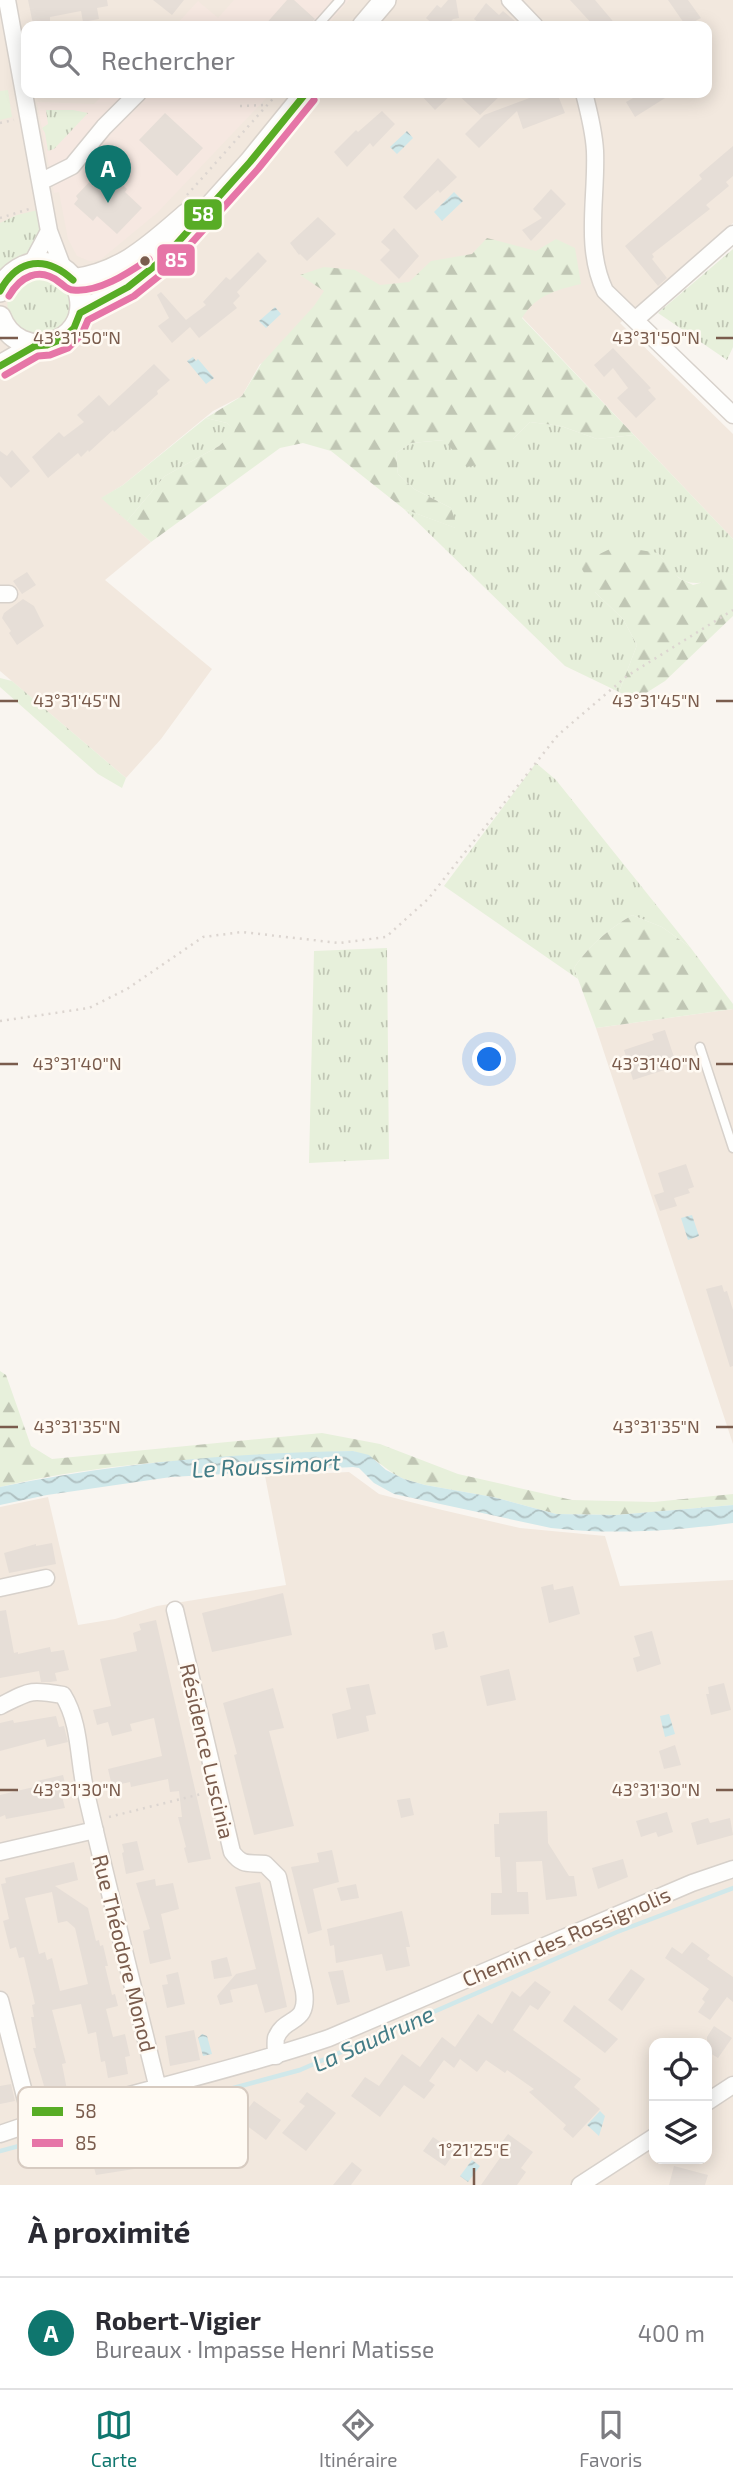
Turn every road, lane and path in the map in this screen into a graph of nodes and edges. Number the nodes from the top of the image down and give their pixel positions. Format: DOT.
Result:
graph roads {
  1 [pos="7,0"];
  2 [pos="340,0"];
  3 [pos="386,0"];
  4 [pos="510,0"];
  5 [pos="321,21"];
  6 [pos="367,21"];
  7 [pos="530,21"];
  8 [pos="21,72"];
  9 [pos="26,98"];
  10 [pos="133,98"];
  11 [pos="273,98"];
  12 [pos="302,98"];
  13 [pos="585,98"];
  14 [pos="267,105"];
  15 [pos="240,106"];
  16 [pos="17,118"];
  17 [pos="0,123"];
  18 [pos="250,162"];
  19 [pos="42,181"];
  20 [pos="181,202"];
  21 [pos="49,231"];
  22 [pos="733,234"];
  23 [pos="32,263"];
  24 [pos="69,275"];
  25 [pos="0,291"];
  26 [pos="80,313"];
  27 [pos="635,320"];
  28 [pos="1,322"];
  29 [pos="36,346"];
  30 [pos="0,366"];
  31 [pos="733,415"];
  32 [pos="733,610"];
  33 [pos="0,1021"];
  34 [pos="700,1047"];
  35 [pos="733,1148"];
  36 [pos="46,1578"];
  37 [pos="0,1588"];
  38 [pos="175,1610"];
  39 [pos="0,1706"];
  40 [pos="217,1790"];
  41 [pos="93,1826"];
  42 [pos="0,1852"];
  43 [pos="733,1869"];
  44 [pos="0,2000"];
  45 [pos="276,2056"];
  46 [pos="733,2085"];
  47 [pos="23,2087"];
  48 [pos="158,2087"];
  49 [pos="165,2087"];
  50 [pos="709,2101"];
  51 [pos="18,2127"];
  52 [pos="0,2134"];
  53 [pos="649,2140"];
  54 [pos="580,2185"];
  1 -- 8 [label="street"];
  2 -- 5 [label="lane"];
  3 -- 6 [label="main road"];
  4 -- 7 [label="street"];
  9 -- 19 [label="street"];
  10 -- 19 [label="street"];
  11 -- 14 [label="path"];
  12 -- 18 [label="main road"];
  13 -- 27 [label="street"];
  14 -- 15 [label="path"];
  14 -- 20 [label="path"];
  16 -- 17 [label="path"];
  18 -- 24 [label="main road"];
  18 -- 26 [label="main road"];
  19 -- 21 [label="street"];
  21 -- 23 [label="street"];
  21 -- 24 [label="street"];
  22 -- 27 [label="street"];
  23 -- 24 [label="main road"];
  23 -- 25 [label="main road"];
  24 -- 26 [label="main road"];
  26 -- 29 [label="main road"];
  27 -- 31 [label="street"];
  28 -- 29 [label="main road"];
  29 -- 30 [label="main road"];
  32 -- 33 [label="path"];
  34 -- 35 [label="lane"];
  36 -- 37 [label="street"];
  38 -- 40 [label="street, Résidence Luscinia"];
  39 -- 41 [label="street"];
  40 -- 41 [label="path"];
  40 -- 45 [label="street, Résidence Luscinia"];
  41 -- 42 [label="street, Rue Théodore Monod"];
  41 -- 48 [label="street, Rue Théodore Monod"];
  43 -- 45 [label="street, Chemin des Rossignolis"];
  44 -- 47 [label="street"];
  45 -- 49 [label="street, Chemin des Rossignolis"];
  46 -- 50 [label="street"];
  51 -- 52 [label="street, Chemin des Rossignolis"];
  53 -- 54 [label="street"];
}
